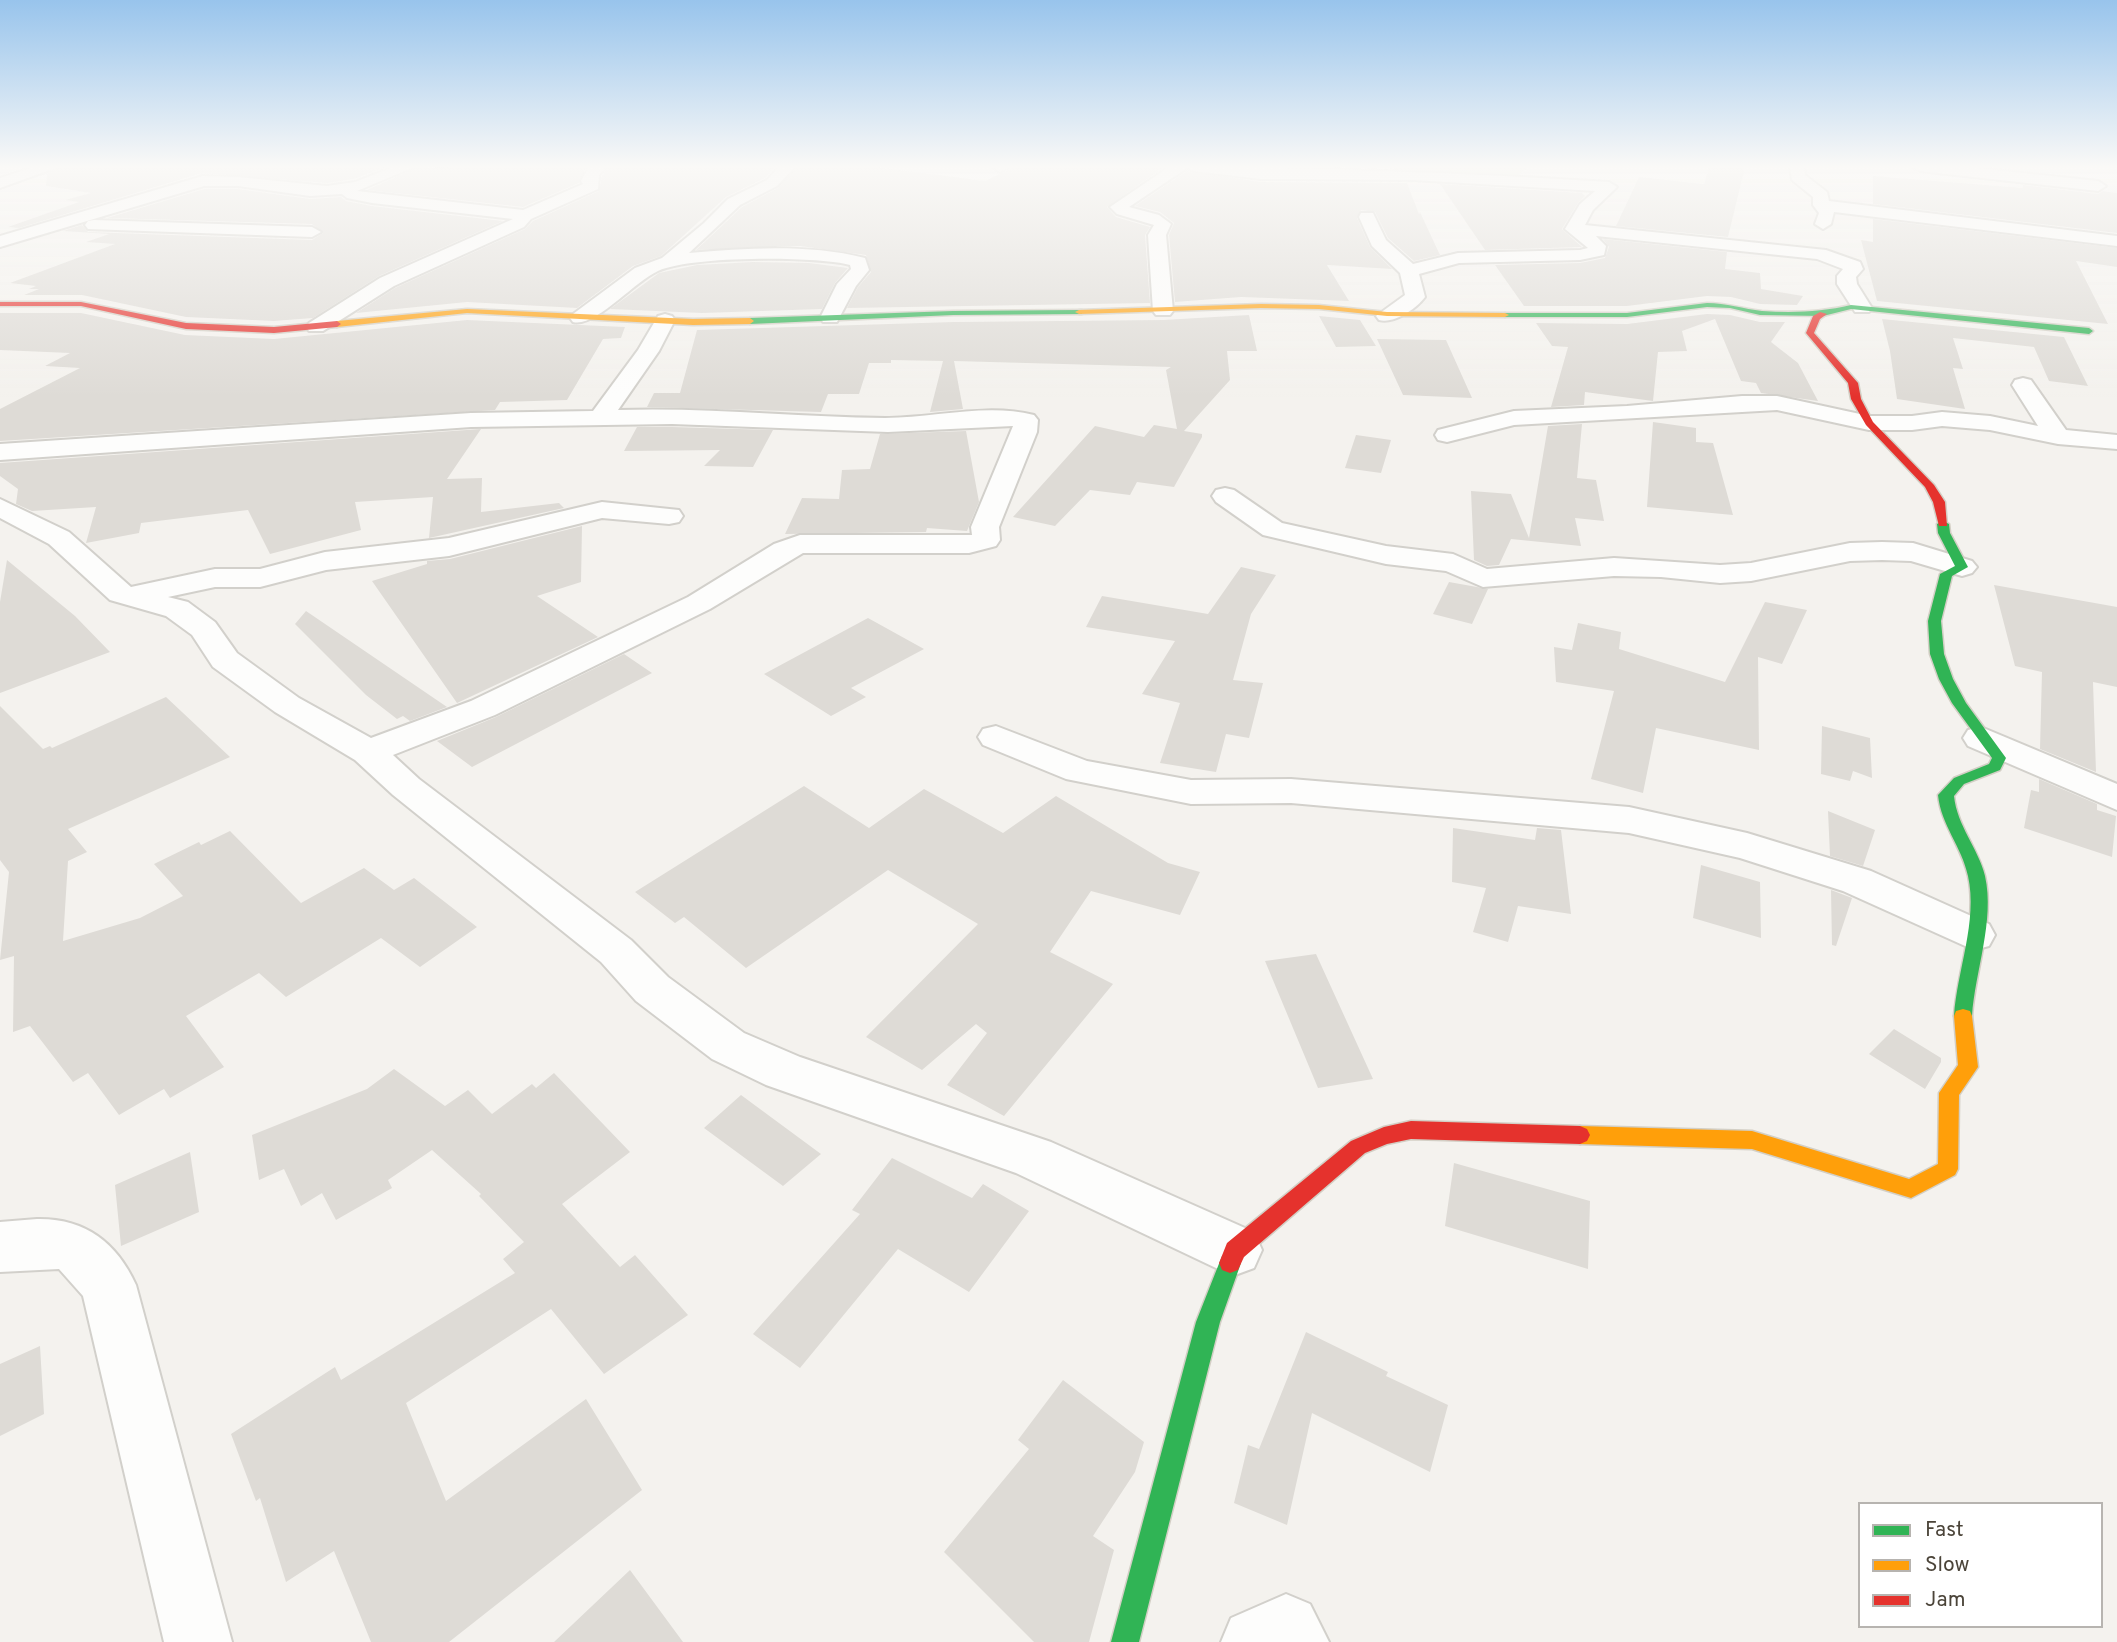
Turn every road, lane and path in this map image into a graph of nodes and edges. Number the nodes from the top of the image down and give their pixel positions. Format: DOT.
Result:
graph roads {
  1 [pos="472,244"];
  2 [pos="690,244"];
  3 [pos="1159,244"];
  4 [pos="1380,244"];
  5 [pos="1594,244"];
  6 [pos="1717,244"];
  7 [pos="1828,244"];
  8 [pos="1819,254"];
  9 [pos="670,260"];
  10 [pos="1409,271"];
  11 [pos="0,304"];
  12 [pos="1862,308"];
  13 [pos="1163,311"];
  14 [pos="1820,314"];
  15 [pos="1386,316"];
  16 [pos="580,318"];
  17 [pos="830,318"];
  18 [pos="665,320"];
  19 [pos="316,327"];
  20 [pos="2089,331"];
  21 [pos="2023,385"];
  22 [pos="600,418"];
  23 [pos="1869,424"];
  24 [pos="1447,435"];
  25 [pos="2058,437"];
  26 [pos="2117,442"];
  27 [pos="0,452"];
  28 [pos="1225,496"];
  29 [pos="0,507"];
  30 [pos="669,516"];
  31 [pos="1944,533"];
  32 [pos="1913,552"];
  33 [pos="1962,567"];
  34 [pos="130,597"];
  35 [pos="996,737"];
  36 [pos="1981,738"];
  37 [pos="368,752"];
  38 [pos="2117,797"];
  39 [pos="1974,935"];
  40 [pos="0,1247"];
  41 [pos="1235,1250"];
  42 [pos="192,1638"];
  43 [pos="1125,1642"];
  44 [pos="1255,1642"];
  45 [pos="1295,1642"];
  1 -- 19 [label="street"];
  2 -- 9 [label="street"];
  3 -- 13 [label="street"];
  4 -- 10 [label="street"];
  5 -- 10 [label="street"];
  6 -- 8 [label="street"];
  7 -- 8 [label="street"];
  8 -- 12 [label="street"];
  9 -- 16 [label="street"];
  9 -- 17 [label="street"];
  10 -- 15 [label="street"];
  11 -- 19 [label="street"];
  12 -- 14 [label="street"];
  12 -- 20 [label="street"];
  13 -- 15 [label="street"];
  13 -- 17 [label="street"];
  14 -- 15 [label="street"];
  14 -- 23 [label="street"];
  16 -- 18 [label="street"];
  16 -- 19 [label="street"];
  17 -- 18 [label="street"];
  18 -- 22 [label="street"];
  21 -- 25 [label="street"];
  22 -- 27 [label="street"];
  22 -- 37 [label="street"];
  23 -- 24 [label="street"];
  23 -- 25 [label="street"];
  23 -- 31 [label="street"];
  25 -- 26 [label="street"];
  28 -- 32 [label="street"];
  29 -- 34 [label="street"];
  30 -- 34 [label="street"];
  31 -- 32 [label="street"];
  31 -- 33 [label="street"];
  32 -- 33 [label="street"];
  33 -- 36 [label="street"];
  34 -- 37 [label="street"];
  35 -- 39 [label="street"];
  36 -- 38 [label="street"];
  36 -- 39 [label="street"];
  37 -- 41 [label="street"];
  39 -- 41 [label="street"];
  40 -- 42 [label="street"];
  41 -- 43 [label="street"];
  44 -- 45 [label="street"];
}
